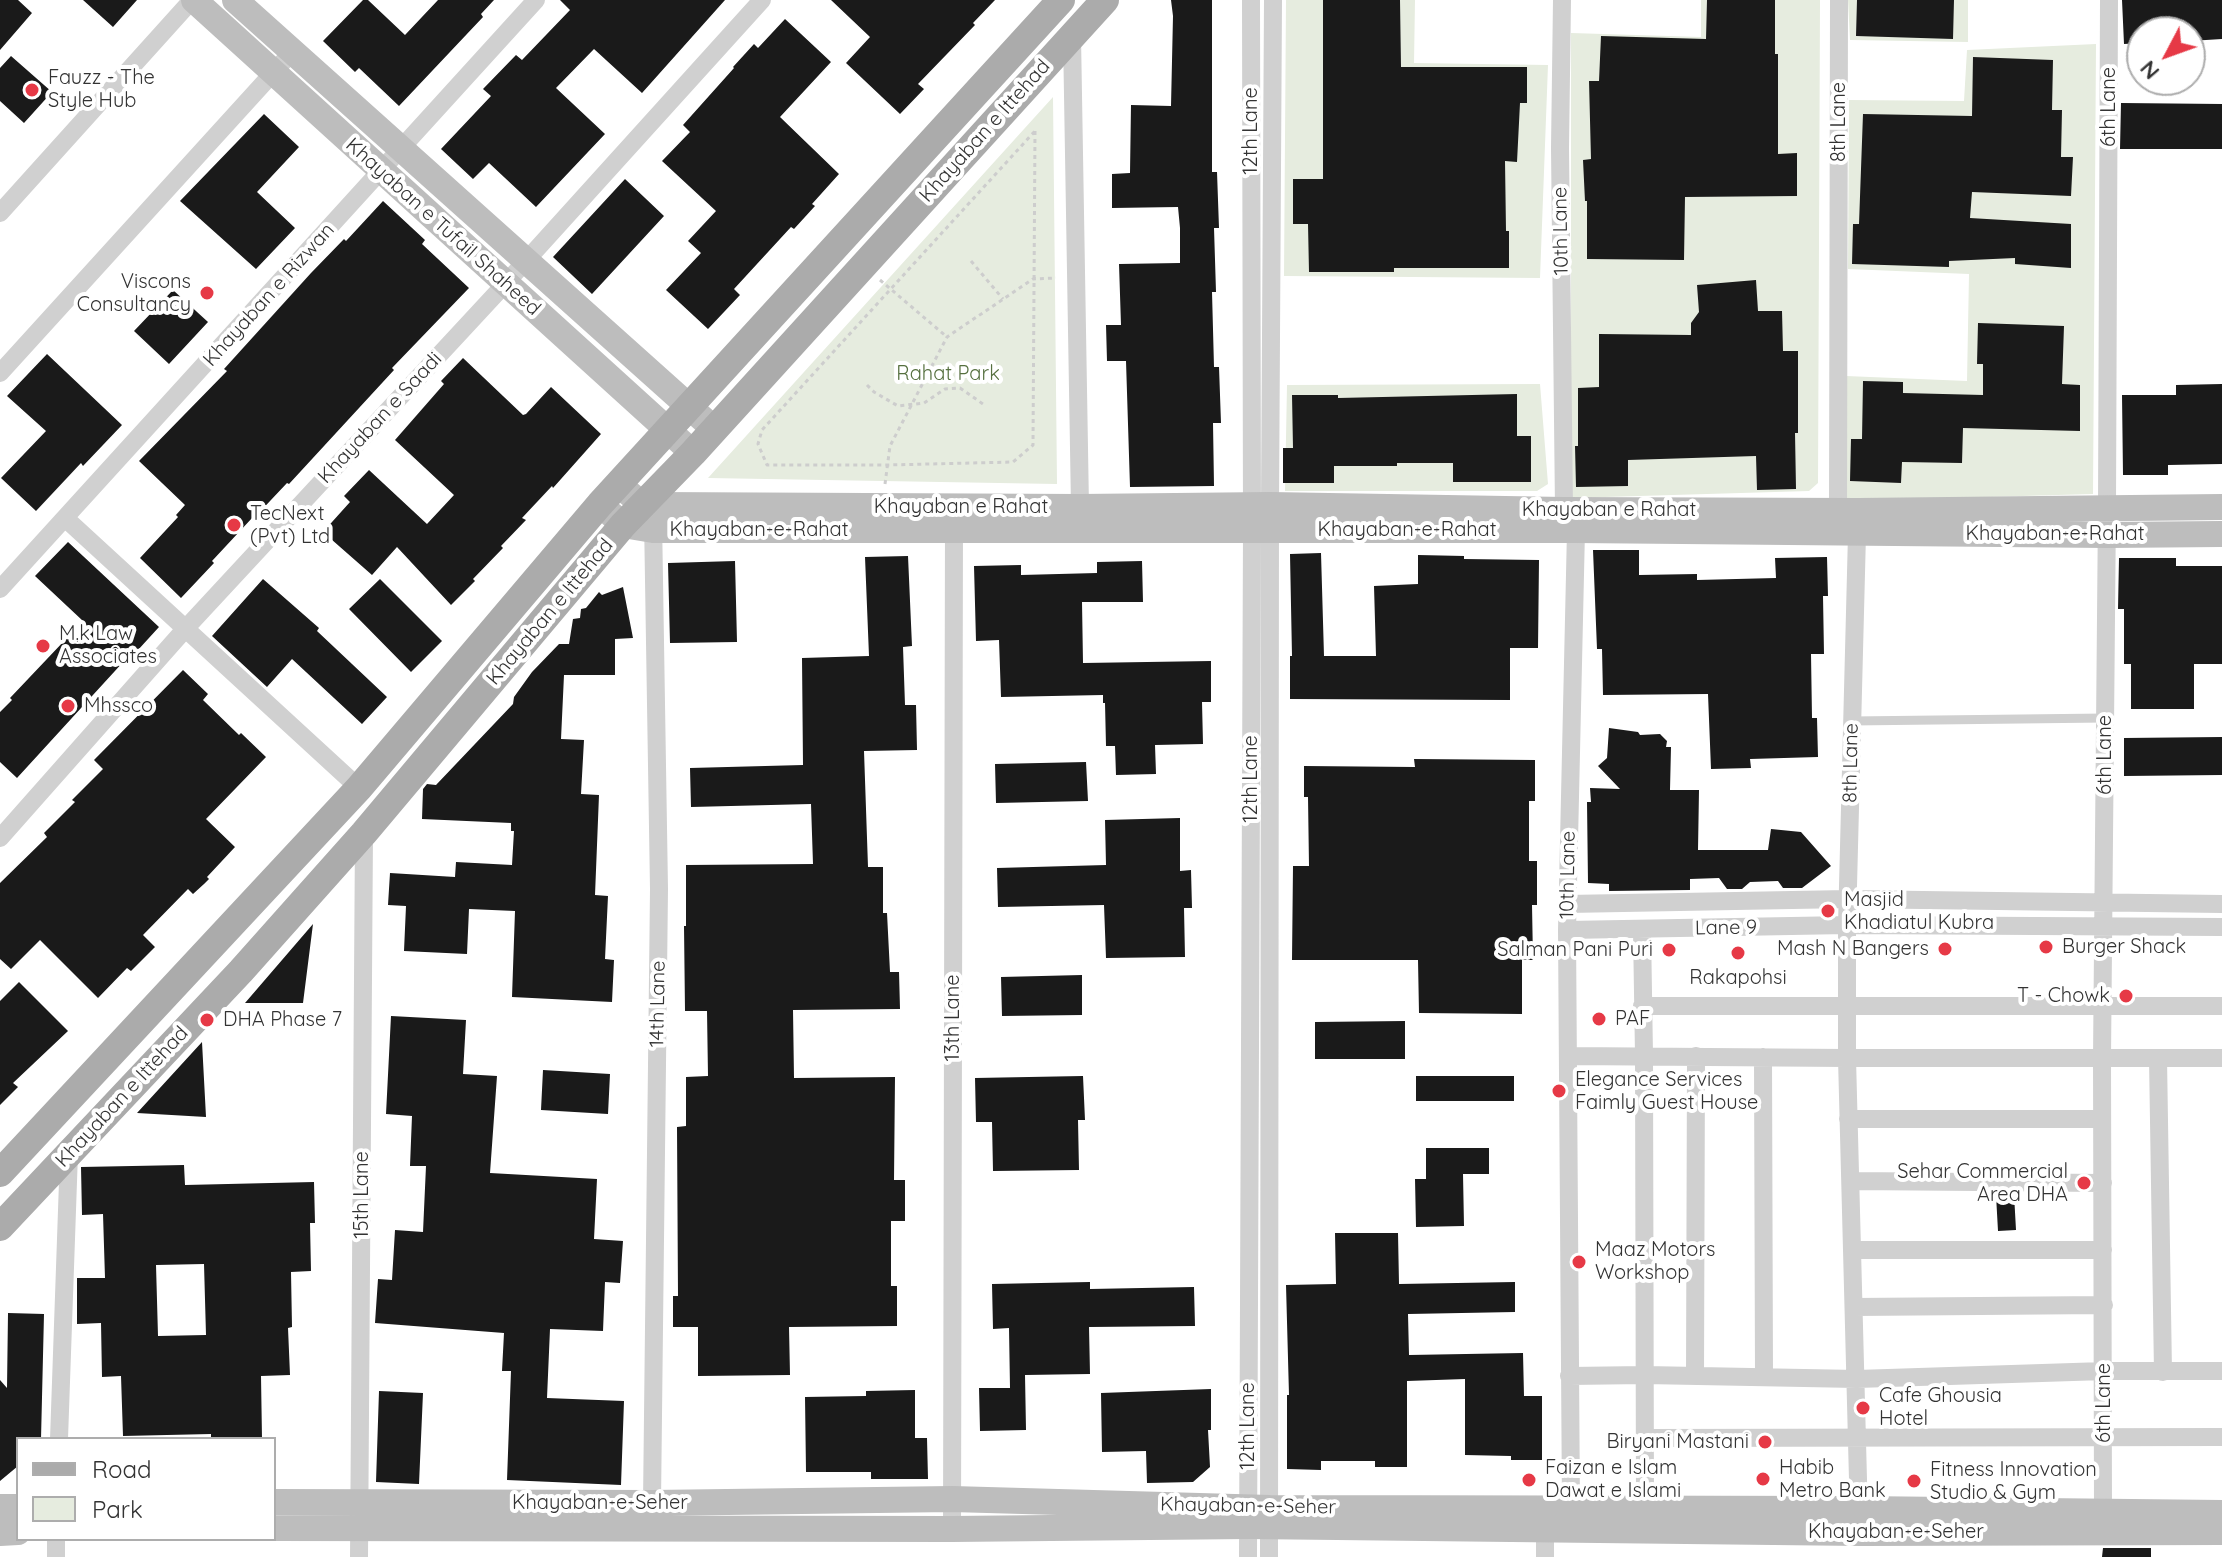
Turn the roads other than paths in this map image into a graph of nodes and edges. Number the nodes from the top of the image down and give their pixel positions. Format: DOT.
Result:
graph roads {
  1 [pos="235,0"];
  2 [pos="536,0"];
  3 [pos="762,0"];
  4 [pos="1061,0"];
  5 [pos="1105,0"];
  6 [pos="1251,0"];
  7 [pos="1273,0"];
  8 [pos="1562,0"];
  9 [pos="1839,0"];
  10 [pos="2109,0"];
  11 [pos="195,1"];
  12 [pos="1072,36"];
  13 [pos="289,49"];
  14 [pos="270,70"];
  15 [pos="401,150"];
  16 [pos="381,172"];
  17 [pos="0,213"];
  18 [pos="526,261"];
  19 [pos="505,284"];
  20 [pos="0,373"];
  21 [pos="688,407"];
  22 [pos="714,429"];
  23 [pos="666,431"];
  24 [pos="693,453"];
  25 [pos="610,494"];
  26 [pos="1080,507"];
  27 [pos="2107,507"];
  28 [pos="2222,507"];
  29 [pos="1838,510"];
  30 [pos="650,513"];
  31 [pos="1261,517"];
  32 [pos="65,518"];
  33 [pos="954,518"];
  34 [pos="1570,520"];
  35 [pos="623,525"];
  36 [pos="1857,534"];
  37 [pos="2222,534"];
  38 [pos="2107,535"];
  39 [pos="0,589"];
  40 [pos="186,628"];
  41 [pos="2105,718"];
  42 [pos="1852,721"];
  43 [pos="359,788"];
  44 [pos="364,833"];
  45 [pos="0,838"];
  46 [pos="1848,899"];
  47 [pos="2105,902"];
  48 [pos="1567,904"];
  49 [pos="2222,904"];
  50 [pos="1847,925"];
  51 [pos="2104,925"];
  52 [pos="2222,927"];
  53 [pos="1567,930"];
  54 [pos="1642,930"];
  55 [pos="1847,1005"];
  56 [pos="2103,1005"];
  57 [pos="1642,1006"];
  58 [pos="2222,1006"];
  59 [pos="1644,1055"];
  60 [pos="1568,1056"];
  61 [pos="1696,1056"];
  62 [pos="1763,1057"];
  63 [pos="1847,1058"];
  64 [pos="2102,1058"];
  65 [pos="2158,1058"];
  66 [pos="2222,1058"];
  67 [pos="1848,1119"];
  68 [pos="2102,1119"];
  69 [pos="69,1153"];
  70 [pos="0,1173"];
  71 [pos="1851,1181"];
  72 [pos="2103,1183"];
  73 [pos="0,1227"];
  74 [pos="1853,1250"];
  75 [pos="2103,1250"];
  76 [pos="2104,1305"];
  77 [pos="1854,1307"];
  78 [pos="2104,1371"];
  79 [pos="2222,1371"];
  80 [pos="2163,1372"];
  81 [pos="1645,1375"];
  82 [pos="1569,1376"];
  83 [pos="1695,1376"];
  84 [pos="1764,1377"];
  85 [pos="1857,1379"];
  86 [pos="59,1437"];
  87 [pos="1858,1437"];
  88 [pos="2104,1437"];
  89 [pos="2222,1437"];
  90 [pos="1645,1438"];
  91 [pos="952,1499"];
  92 [pos="276,1502"];
  93 [pos="652,1503"];
  94 [pos="1645,1508"];
  95 [pos="1571,1509"];
  96 [pos="2103,1511"];
  97 [pos="2222,1513"];
  98 [pos="359,1514"];
  99 [pos="1259,1517"];
  100 [pos="1860,1521"];
  101 [pos="276,1528"];
  102 [pos="952,1529"];
  103 [pos="1545,1529"];
  104 [pos="2222,1532"];
  105 [pos="359,1557"];
  106 [pos="1248,1557"];
  107 [pos="1269,1557"];
  108 [pos="1545,1557"];
  1 -- 13 [label="street, Khayaban e Tufail Shaheed"];
  2 -- 15 [label="street, Khayaban e Rizwan"];
  3 -- 18 [label="street, Khayaban e Saadi"];
  4 -- 21 [label="main road, Khayaban e Ittehad"];
  5 -- 12 [label="main road, Khayaban e Ittehad"];
  6 -- 31 [label="street, 12th Lane"];
  7 -- 31 [label="street, 12th Lane"];
  8 -- 34 [label="street, 10th Lane"];
  9 -- 29 [label="street, 8th Lane"];
  10 -- 27 [label="street, 6th Lane"];
  11 -- 14 [label="street, Khayaban e Tufail Shaheed"];
  11 -- 17 [label="street"];
  12 -- 22 [label="main road, Khayaban e Ittehad"];
  12 -- 26 [label="street"];
  13 -- 14 [label="street"];
  13 -- 15 [label="street, Khayaban e Tufail Shaheed"];
  14 -- 16 [label="street, Khayaban e Tufail Shaheed"];
  14 -- 20 [label="street"];
  15 -- 16 [label="street, Khayaban e Rizwan"];
  15 -- 18 [label="street, Khayaban e Tufail Shaheed"];
  16 -- 19 [label="street, Khayaban e Tufail Shaheed"];
  16 -- 32 [label="street, Khayaban e Rizwan"];
  18 -- 19 [label="street, Khayaban e Saadi"];
  18 -- 21 [label="street, Khayaban e Tufail Shaheed"];
  19 -- 23 [label="street, Khayaban e Tufail Shaheed"];
  19 -- 40 [label="street, Khayaban e Saadi"];
  21 -- 22 [label="street, Khayaban e Tufail Shaheed"];
  21 -- 23 [label="main road, Khayaban e Ittehad"];
  22 -- 24 [label="main road, Khayaban e Ittehad"];
  23 -- 24 [label="street, Khayaban e Tufail Shaheed"];
  23 -- 25 [label="main road, Khayaban e Ittehad"];
  24 -- 30 [label="main road, Khayaban e Ittehad"];
  25 -- 30 [label="street"];
  25 -- 35 [label="street"];
  25 -- 43 [label="main road, Khayaban e Ittehad"];
  26 -- 31 [label="street, Khayaban e Rahat"];
  26 -- 33 [label="street, Khayaban e Rahat"];
  27 -- 28 [label="street, Khayaban e Rahat"];
  27 -- 29 [label="street, Khayaban e Rahat"];
  27 -- 38 [label="street, 6th Lane"];
  29 -- 34 [label="street, Khayaban e Rahat"];
  29 -- 36 [label="street"];
  30 -- 33 [label="street, Khayaban-e-Rahat"];
  30 -- 33 [label="street, Khayaban e Rahat"];
  30 -- 35 [label="main road, Khayaban e Ittehad"];
  30 -- 93 [label="street, 14th Lane"];
  31 -- 33 [label="street, Khayaban-e-Rahat"];
  31 -- 34 [label="street, Khayaban e Rahat"];
  31 -- 99 [label="street, 12th Lane"];
  32 -- 39 [label="street, Khayaban e Rizwan"];
  32 -- 40 [label="street"];
  33 -- 91 [label="street, 13th Lane"];
  34 -- 36 [label="street, Khayaban-e-Rahat"];
  34 -- 48 [label="street, 10th Lane"];
  35 -- 44 [label="main road, Khayaban e Ittehad"];
  36 -- 38 [label="street, Khayaban-e-Rahat"];
  36 -- 42 [label="street, 8th Lane"];
  37 -- 38 [label="street, Khayaban-e-Rahat"];
  38 -- 41 [label="street, 6th Lane"];
  40 -- 43 [label="street"];
  40 -- 45 [label="street, Khayaban e Saadi"];
  41 -- 42 [label="lane"];
  41 -- 47 [label="street, 6th Lane"];
  42 -- 46 [label="street, 8th Lane"];
  43 -- 70 [label="main road, Khayaban e Ittehad"];
  44 -- 69 [label="main road, Khayaban e Ittehad"];
  44 -- 98 [label="street, 15th Lane"];
  46 -- 47 [label="street"];
  46 -- 48 [label="street"];
  46 -- 50 [label="street, 8th Lane"];
  47 -- 49 [label="street"];
  47 -- 51 [label="street, 6th Lane"];
  48 -- 53 [label="street, 10th Lane"];
  50 -- 51 [label="street, Lane 9"];
  50 -- 54 [label="street, Lane 9"];
  50 -- 55 [label="street, 8th Lane"];
  51 -- 52 [label="street, Lane 9"];
  51 -- 56 [label="street, 6th Lane"];
  53 -- 54 [label="street, Lane 9"];
  53 -- 60 [label="street, 10th Lane"];
  54 -- 57 [label="street"];
  55 -- 56 [label="street"];
  55 -- 57 [label="street"];
  55 -- 63 [label="street, 8th Lane"];
  56 -- 58 [label="street"];
  56 -- 64 [label="street, 6th Lane"];
  57 -- 59 [label="street"];
  59 -- 60 [label="street"];
  59 -- 61 [label="street"];
  59 -- 81 [label="street"];
  60 -- 82 [label="street, 10th Lane"];
  61 -- 62 [label="street"];
  61 -- 83 [label="street"];
  62 -- 63 [label="street"];
  62 -- 84 [label="street"];
  63 -- 64 [label="street"];
  63 -- 67 [label="street, 8th Lane"];
  64 -- 65 [label="street"];
  64 -- 68 [label="street, 6th Lane"];
  65 -- 66 [label="street"];
  65 -- 80 [label="street"];
  67 -- 68 [label="street"];
  67 -- 71 [label="street, 8th Lane"];
  68 -- 72 [label="street, 6th Lane"];
  69 -- 73 [label="main road, Khayaban e Ittehad"];
  69 -- 86 [label="street"];
  71 -- 72 [label="street"];
  71 -- 74 [label="street, 8th Lane"];
  72 -- 75 [label="street, 6th Lane"];
  74 -- 75 [label="street"];
  74 -- 77 [label="street, 8th Lane"];
  75 -- 76 [label="street, 6th Lane"];
  76 -- 77 [label="street"];
  76 -- 78 [label="street, 6th Lane"];
  77 -- 85 [label="street, 8th Lane"];
  78 -- 80 [label="street"];
  78 -- 85 [label="street"];
  78 -- 88 [label="street, 6th Lane"];
  79 -- 80 [label="street"];
  81 -- 82 [label="street"];
  81 -- 83 [label="street"];
  81 -- 90 [label="street"];
  82 -- 95 [label="street, 10th Lane"];
  83 -- 84 [label="street"];
  84 -- 85 [label="street"];
  85 -- 87 [label="street, 8th Lane"];
  87 -- 88 [label="street"];
  87 -- 90 [label="street"];
  87 -- 100 [label="street, 8th Lane"];
  88 -- 89 [label="street"];
  88 -- 96 [label="street, 6th Lane"];
  90 -- 94 [label="street"];
  91 -- 93 [label="street, Khayaban-e-Seher"];
  91 -- 99 [label="street, Khayaban-e-Seher"];
  91 -- 102 [label="street, 13th Lane"];
  92 -- 98 [label="street, Khayaban-e-Seher"];
  93 -- 98 [label="street, Khayaban-e-Seher"];
  94 -- 95 [label="street, Khayaban-e-Seher"];
  94 -- 100 [label="street, Khayaban-e-Seher"];
  95 -- 99 [label="street, Khayaban-e-Seher"];
  96 -- 97 [label="street, Khayaban-e-Seher"];
  96 -- 100 [label="street, Khayaban-e-Seher"];
  98 -- 101 [label="street, Khayaban-e-Seher"];
  98 -- 102 [label="street, Khayaban-e-Seher"];
  98 -- 105 [label="street, 15th Lane"];
  99 -- 102 [label="street, Khayaban-e-Seher"];
  99 -- 103 [label="street, Khayaban-e-Seher"];
  99 -- 106 [label="street, 12th Lane"];
  99 -- 107 [label="street, 12th Lane"];
  100 -- 103 [label="street, Khayaban-e-Seher"];
  100 -- 104 [label="street, Khayaban-e-Seher"];
  103 -- 108 [label="street"];
}
